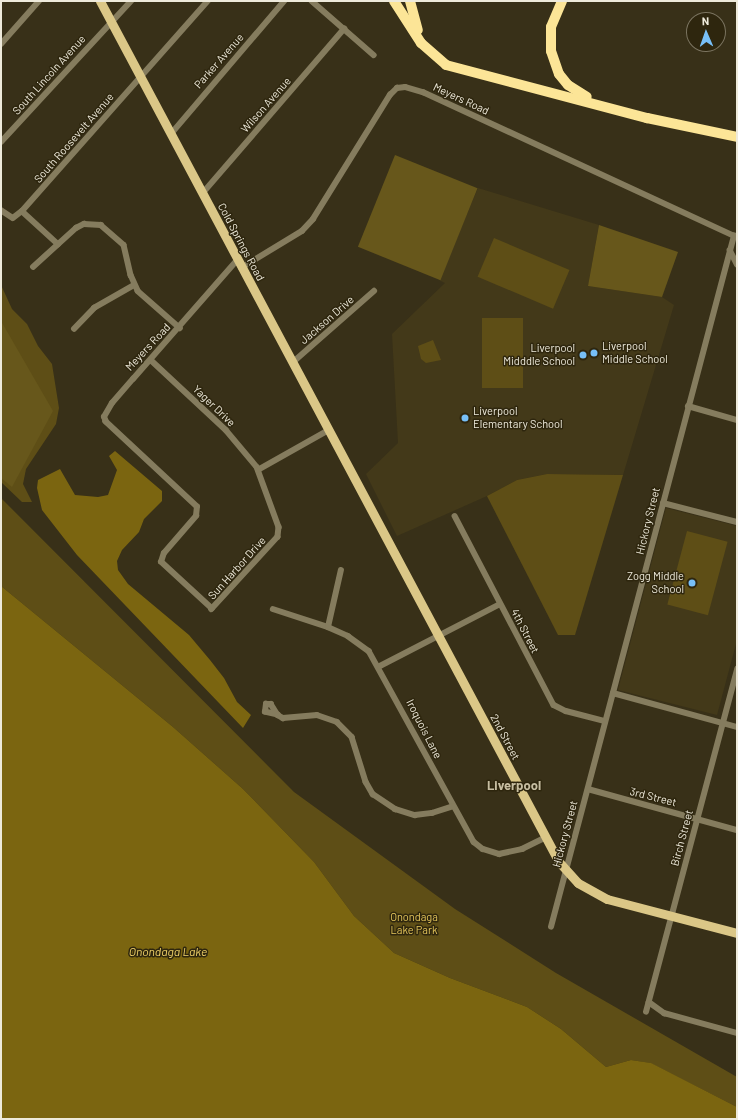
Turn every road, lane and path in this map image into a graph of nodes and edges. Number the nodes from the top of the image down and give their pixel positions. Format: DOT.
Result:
graph roads {
  1 [pos="40,1"];
  2 [pos="100,1"];
  3 [pos="131,1"];
  4 [pos="208,1"];
  5 [pos="284,1"];
  6 [pos="312,1"];
  7 [pos="394,1"];
  8 [pos="406,1"];
  9 [pos="410,1"];
  10 [pos="562,1"];
  11 [pos="112,21"];
  12 [pos="344,29"];
  13 [pos="413,30"];
  14 [pos="1,44"];
  15 [pos="374,55"];
  16 [pos="141,77"];
  17 [pos="587,97"];
  18 [pos="679,125"];
  19 [pos="171,134"];
  20 [pos="737,137"];
  21 [pos="1,142"];
  22 [pos="202,194"];
  23 [pos="1,210"];
  24 [pos="22,211"];
  25 [pos="736,236"];
  26 [pos="58,244"];
  27 [pos="730,250"];
  28 [pos="239,264"];
  29 [pos="737,264"];
  30 [pos="33,267"];
  31 [pos="134,285"];
  32 [pos="374,292"];
  33 [pos="180,328"];
  34 [pos="74,329"];
  35 [pos="151,360"];
  36 [pos="292,363"];
  37 [pos="688,406"];
  38 [pos="737,420"];
  39 [pos="329,430"];
  40 [pos="133,448"];
  41 [pos="258,470"];
  42 [pos="362,492"];
  43 [pos="663,503"];
  44 [pos="455,516"];
  45 [pos="737,522"];
  46 [pos="341,570"];
  47 [pos="500,604"];
  48 [pos="273,609"];
  49 [pos="328,627"];
  50 [pos="438,635"];
  51 [pos="380,666"];
  52 [pos="737,669"];
  53 [pos="613,693"];
  54 [pos="278,715"];
  55 [pos="605,721"];
  56 [pos="722,723"];
  57 [pos="737,727"];
  58 [pos="588,789"];
  59 [pos="453,806"];
  60 [pos="698,819"];
  61 [pos="737,830"];
  62 [pos="545,838"];
  63 [pos="566,871"];
  64 [pos="671,915"];
  65 [pos="551,927"];
  66 [pos="737,933"];
  67 [pos="649,1002"];
  68 [pos="646,1012"];
  69 [pos="737,1033"];
  1 -- 14 [label="street"];
  2 -- 11 [label="main road, Cold Springs Road"];
  3 -- 11 [label="street, South Lincoln Avenue"];
  4 -- 16 [label="street, South Roosevelt Avenue"];
  5 -- 19 [label="street, Parker Avenue"];
  6 -- 12 [label="street"];
  7 -- 13 [label="highway"];
  8 -- 13 [label="highway"];
  9 -- 17 [label="highway"];
  10 -- 17 [label="highway"];
  11 -- 16 [label="main road, Cold Springs Road"];
  11 -- 21 [label="street, South Lincoln Avenue"];
  12 -- 15 [label="street"];
  12 -- 22 [label="street, Wilson Avenue"];
  13 -- 18 [label="highway"];
  16 -- 19 [label="main road, Cold Springs Road"];
  16 -- 24 [label="street, South Roosevelt Avenue"];
  17 -- 18 [label="highway"];
  18 -- 20 [label="highway"];
  19 -- 22 [label="main road, Cold Springs Road"];
  22 -- 28 [label="main road, Cold Springs Road"];
  23 -- 24 [label="street"];
  24 -- 26 [label="street"];
  25 -- 27 [label="street, Hickory Street"];
  25 -- 28 [label="street, Meyers Road"];
  26 -- 30 [label="street"];
  26 -- 31 [label="street"];
  27 -- 29 [label="street"];
  27 -- 37 [label="street, Hickory Street"];
  28 -- 33 [label="street, Meyers Road"];
  28 -- 36 [label="main road, Cold Springs Road"];
  31 -- 33 [label="street"];
  31 -- 34 [label="street"];
  32 -- 36 [label="street, Jackson Drive"];
  33 -- 35 [label="street, Meyers Road"];
  35 -- 40 [label="street, Meyers Road"];
  35 -- 41 [label="street, Yager Drive"];
  36 -- 39 [label="main road, Cold Springs Road"];
  37 -- 38 [label="street"];
  37 -- 43 [label="street, Hickory Street"];
  39 -- 41 [label="street"];
  39 -- 42 [label="main road, Cold Springs Road"];
  40 -- 41 [label="street, Sun Harbor Drive"];
  42 -- 50 [label="main road, 2nd Street"];
  43 -- 45 [label="street"];
  43 -- 53 [label="street, Hickory Street"];
  44 -- 47 [label="street, 4th Street"];
  46 -- 49 [label="street"];
  47 -- 50 [label="street"];
  47 -- 55 [label="street, 4th Street"];
  48 -- 49 [label="street, Iroquois Lane"];
  49 -- 51 [label="street, Iroquois Lane"];
  50 -- 51 [label="street"];
  50 -- 62 [label="main road, 2nd Street"];
  51 -- 59 [label="street, Iroquois Lane"];
  52 -- 56 [label="street, Birch Street"];
  53 -- 55 [label="street, Hickory Street"];
  53 -- 56 [label="street"];
  54 -- 59 [label="street"];
  55 -- 58 [label="street, Hickory Street"];
  56 -- 57 [label="street"];
  56 -- 60 [label="street, Birch Street"];
  58 -- 60 [label="street, 3rd Street"];
  58 -- 63 [label="street, Hickory Street"];
  59 -- 62 [label="street, Iroquois Lane"];
  60 -- 61 [label="street, 3rd Street"];
  60 -- 64 [label="street, Birch Street"];
  62 -- 63 [label="main road, 2nd Street"];
  63 -- 64 [label="main road, 2nd Street"];
  63 -- 65 [label="street, Hickory Street"];
  64 -- 66 [label="main road, 2nd Street"];
  64 -- 67 [label="street, Birch Street"];
  67 -- 68 [label="street, Birch Street"];
  67 -- 69 [label="street"];
}
